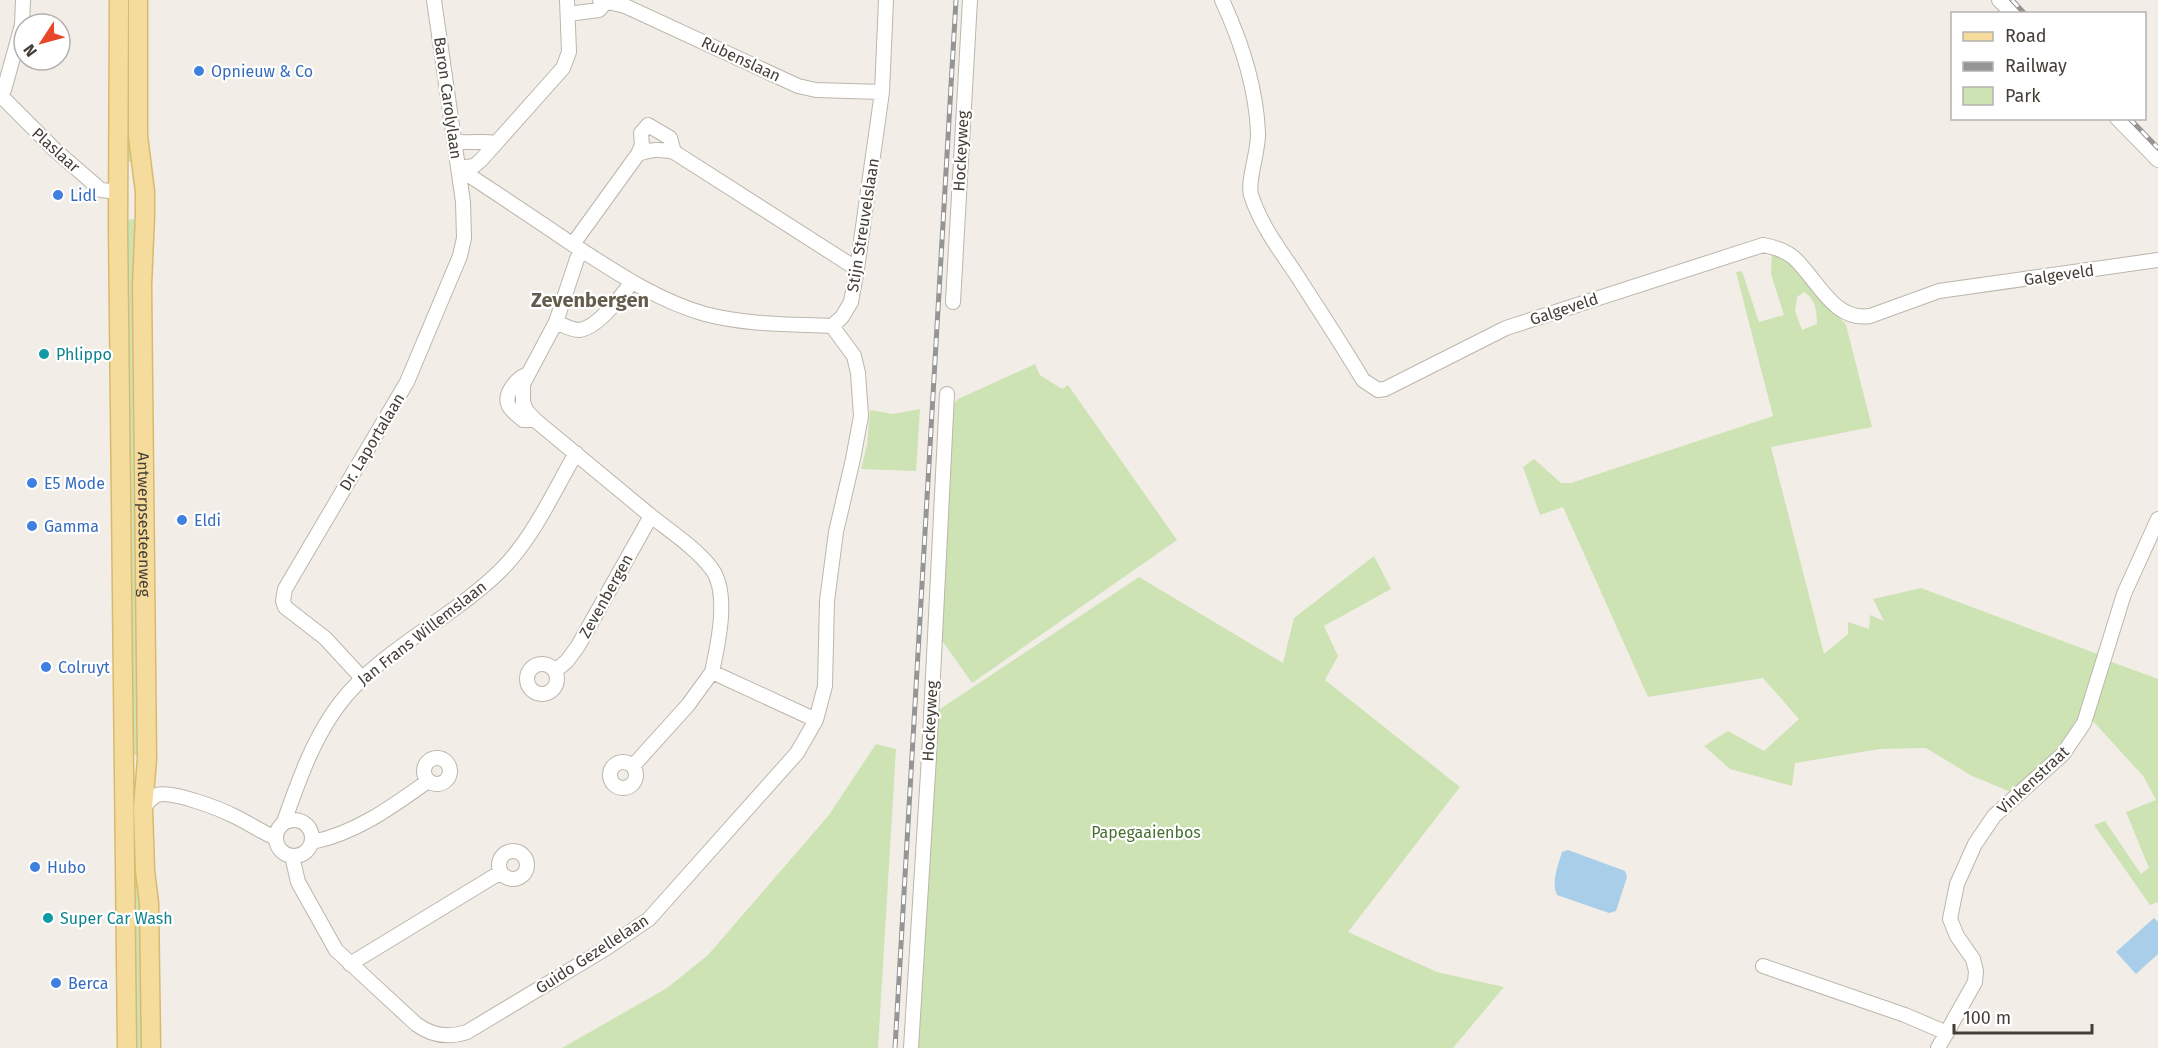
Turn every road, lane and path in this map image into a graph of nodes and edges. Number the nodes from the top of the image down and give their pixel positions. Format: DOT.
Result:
graph roads {
  1 [pos="23,0"];
  2 [pos="120,0"];
  3 [pos="138,0"];
  4 [pos="434,0"];
  5 [pos="886,0"];
  6 [pos="970,0"];
  7 [pos="1222,0"];
  8 [pos="2000,0"];
  9 [pos="602,1"];
  10 [pos="567,7"];
  11 [pos="2011,12"];
  12 [pos="882,92"];
  13 [pos="0,93"];
  14 [pos="2119,120"];
  15 [pos="454,141"];
  16 [pos="496,143"];
  17 [pos="674,152"];
  18 [pos="638,154"];
  19 [pos="2158,160"];
  20 [pos="458,168"];
  21 [pos="483,184"];
  22 [pos="119,192"];
  23 [pos="463,202"];
  24 [pos="118,213"];
  25 [pos="145,214"];
  26 [pos="578,247"];
  27 [pos="2158,260"];
  28 [pos="857,268"];
  29 [pos="632,282"];
  30 [pos="953,302"];
  31 [pos="556,322"];
  32 [pos="832,326"];
  33 [pos="947,394"];
  34 [pos="576,453"];
  35 [pos="651,516"];
  36 [pos="2158,519"];
  37 [pos="555,671"];
  38 [pos="712,672"];
  39 [pos="362,678"];
  40 [pos="816,720"];
  41 [pos="633,766"];
  42 [pos="144,779"];
  43 [pos="428,781"];
  44 [pos="159,794"];
  45 [pos="143,808"];
  46 [pos="284,822"];
  47 [pos="276,838"];
  48 [pos="312,842"];
  49 [pos="292,856"];
  50 [pos="501,872"];
  51 [pos="350,964"];
  52 [pos="1763,966"];
  53 [pos="1947,1033"];
  54 [pos="127,1048"];
  55 [pos="151,1048"];
  56 [pos="911,1048"];
  57 [pos="1938,1048"];
  1 -- 13 [label="street, Plaslaar"];
  2 -- 22 [label="main road, Antwerpsesteenweg"];
  3 -- 25 [label="main road, Antwerpsesteenweg"];
  4 -- 15 [label="street, Baron Carolylaan"];
  5 -- 12 [label="street, Stijn Streuvelslaan"];
  6 -- 30 [label="street, Hockeyweg"];
  7 -- 27 [label="street, Galgeveld"];
  8 -- 11 [label="street"];
  9 -- 10 [label="street, Rubenslaan"];
  9 -- 12 [label="street, Rubenslaan"];
  10 -- 16 [label="street"];
  12 -- 28 [label="street, Stijn Streuvelslaan"];
  13 -- 22 [label="street, Plaslaar"];
  14 -- 19 [label="street"];
  15 -- 16 [label="street"];
  15 -- 20 [label="street, Baron Carolylaan"];
  16 -- 20 [label="street"];
  17 -- 18 [label="street"];
  17 -- 18 [label="street"];
  17 -- 28 [label="street"];
  18 -- 26 [label="street"];
  20 -- 21 [label="street, Baron Carolylaan"];
  20 -- 23 [label="street, Dr. Laportalaan"];
  21 -- 23 [label="street"];
  21 -- 26 [label="street, Baron Carolylaan"];
  22 -- 24 [label="main road, Antwerpsesteenweg"];
  23 -- 39 [label="street, Dr. Laportalaan"];
  24 -- 25 [label="main road"];
  24 -- 54 [label="main road, Antwerpsesteenweg"];
  25 -- 42 [label="main road, Antwerpsesteenweg"];
  26 -- 29 [label="street, Baron Carolylaan"];
  26 -- 31 [label="street"];
  28 -- 32 [label="street, Stijn Streuvelslaan"];
  29 -- 31 [label="street"];
  29 -- 32 [label="street, Baron Carolylaan"];
  31 -- 34 [label="street"];
  32 -- 40 [label="street"];
  33 -- 56 [label="street, Hockeyweg"];
  34 -- 35 [label="street"];
  34 -- 39 [label="street, Jan Frans Willemslaan"];
  35 -- 37 [label="street, Zevenbergen"];
  35 -- 38 [label="street"];
  36 -- 53 [label="street, Vinkenstraat"];
  38 -- 40 [label="street"];
  38 -- 41 [label="street"];
  39 -- 46 [label="street, Jan Frans Willemslaan"];
  40 -- 51 [label="street, Guido Gezellelaan"];
  42 -- 44 [label="street"];
  42 -- 45 [label="main road, Antwerpsesteenweg"];
  43 -- 48 [label="street"];
  44 -- 45 [label="street"];
  44 -- 47 [label="street, Guido Gezellelaan"];
  45 -- 55 [label="main road, Antwerpsesteenweg"];
  46 -- 47 [label="street"];
  46 -- 48 [label="street"];
  47 -- 49 [label="street, Guido Gezellelaan"];
  48 -- 49 [label="street"];
  49 -- 51 [label="street, Guido Gezellelaan"];
  50 -- 51 [label="street"];
  52 -- 53 [label="street"];
  53 -- 57 [label="street, Vinkenstraat"];
}
